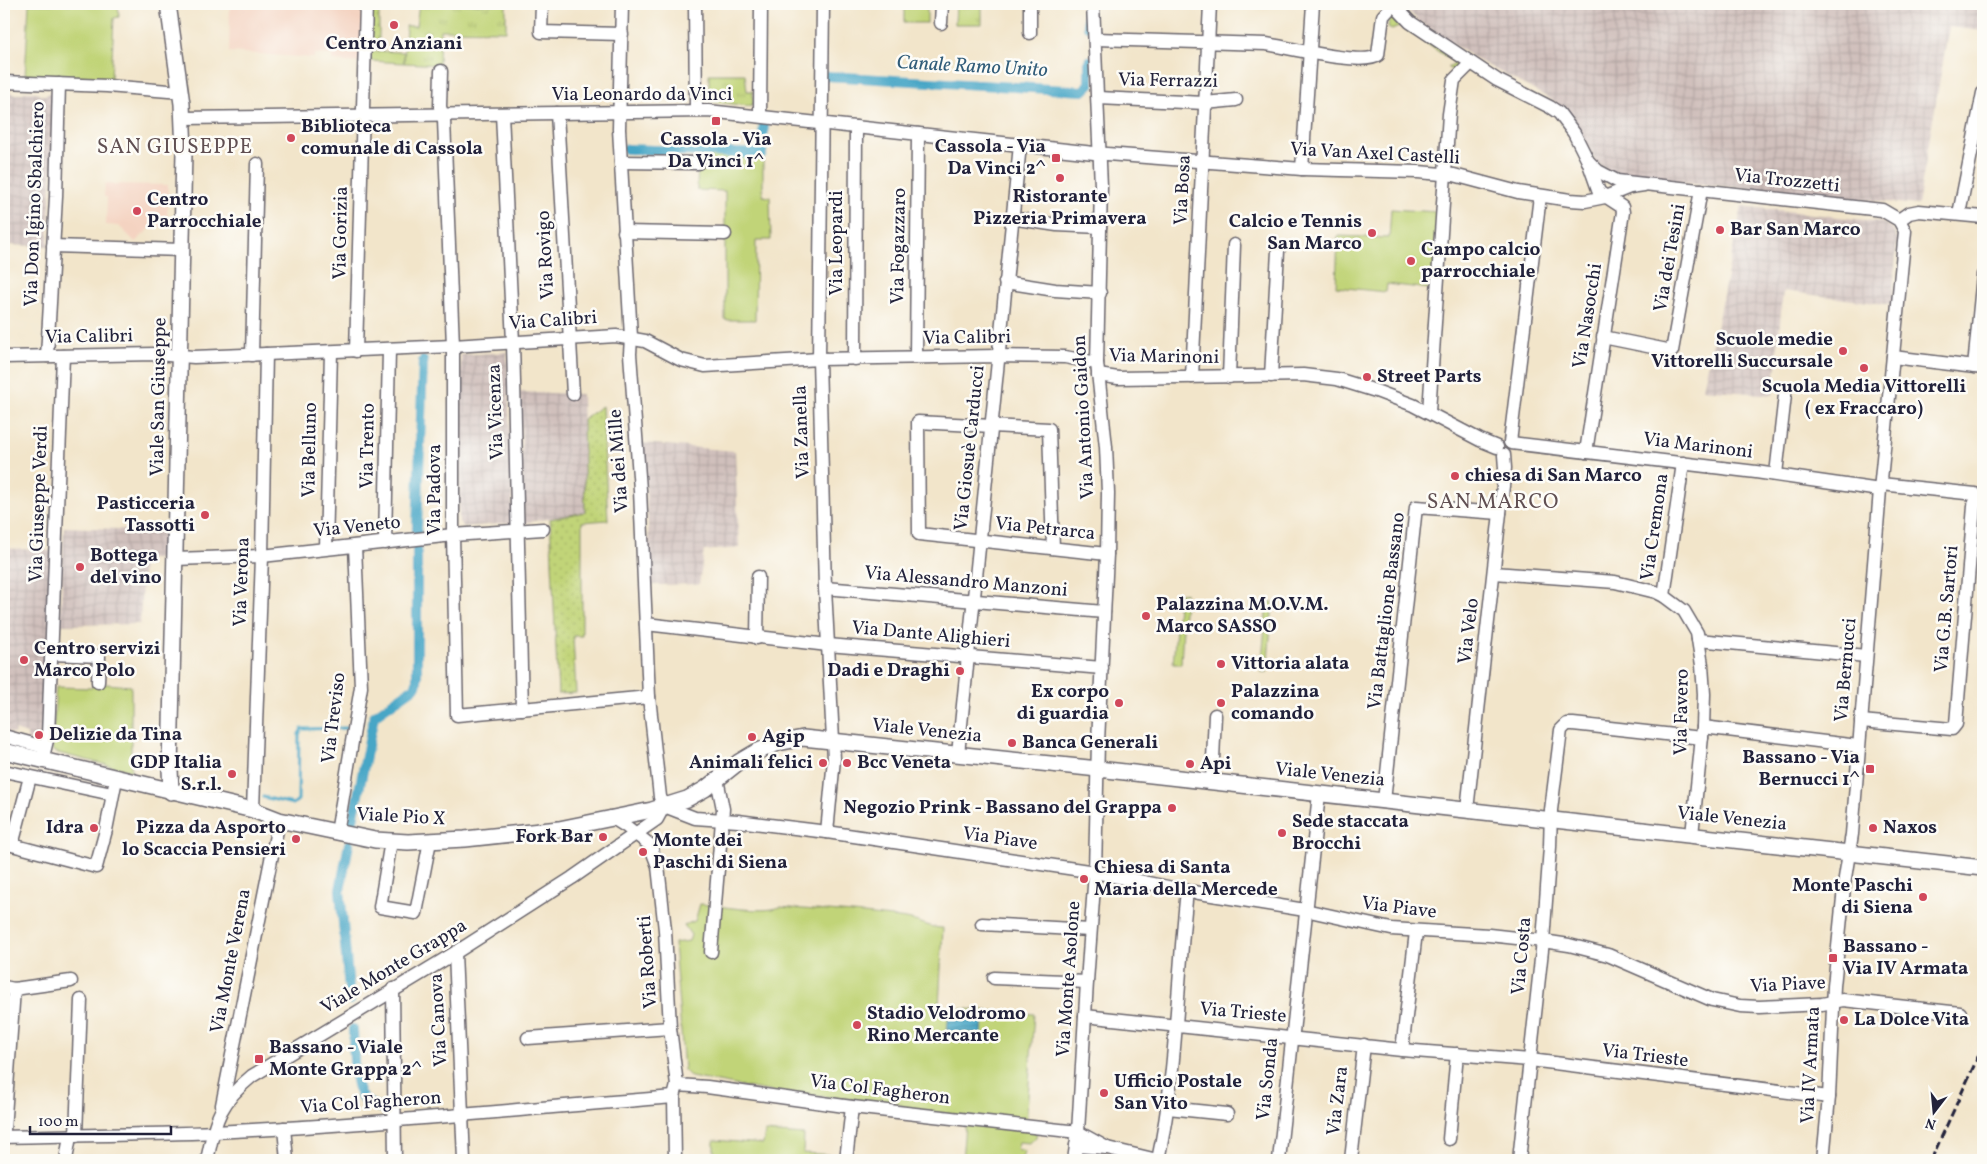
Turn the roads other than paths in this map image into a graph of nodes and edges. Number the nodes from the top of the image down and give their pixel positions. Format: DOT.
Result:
graph roads {
  1 [pos="168,4"];
  2 [pos="366,4"];
  3 [pos="542,4"];
  4 [pos="622,4"];
  5 [pos="695,4"];
  6 [pos="761,4"];
  7 [pos="823,4"];
  8 [pos="942,4"];
  9 [pos="1030,4"];
  10 [pos="1094,4"];
  11 [pos="1210,4"];
  12 [pos="1313,4"];
  13 [pos="1394,4"];
  14 [pos="941,23"];
  15 [pos="1030,33"];
  16 [pos="622,34"];
  17 [pos="1095,38"];
  18 [pos="1208,43"];
  19 [pos="1309,53"];
  20 [pos="1471,63"];
  21 [pos="441,72"];
  22 [pos="4,82"];
  23 [pos="59,84"];
  24 [pos="181,92"];
  25 [pos="1983,93"];
  26 [pos="1098,98"];
  27 [pos="1236,100"];
  28 [pos="1205,103"];
  29 [pos="620,111"];
  30 [pos="696,111"];
  31 [pos="557,113"];
  32 [pos="502,114"];
  33 [pos="443,115"];
  34 [pos="362,116"];
  35 [pos="760,116"];
  36 [pos="183,118"];
  37 [pos="822,123"];
  38 [pos="856,127"];
  39 [pos="918,134"];
  40 [pos="1020,145"];
  41 [pos="1099,154"];
  42 [pos="1204,160"];
  43 [pos="1588,161"];
  44 [pos="621,162"];
  45 [pos="698,163"];
  46 [pos="257,164"];
  47 [pos="1302,169"];
  48 [pos="1444,174"];
  49 [pos="1644,185"];
  50 [pos="1701,190"];
  51 [pos="1540,196"];
  52 [pos="1605,197"];
  53 [pos="1959,214"];
  54 [pos="1983,217"];
  55 [pos="1011,218"];
  56 [pos="1899,220"];
  57 [pos="1100,227"];
  58 [pos="624,232"];
  59 [pos="724,234"];
  60 [pos="1234,245"];
  61 [pos="53,246"];
  62 [pos="182,250"];
  63 [pos="1278,251"];
  64 [pos="1983,275"];
  65 [pos="1005,282"];
  66 [pos="1100,293"];
  67 [pos="631,337"];
  68 [pos="1603,337"];
  69 [pos="570,338"];
  70 [pos="513,342"];
  71 [pos="453,346"];
  72 [pos="389,350"];
  73 [pos="356,351"];
  74 [pos="330,352"];
  75 [pos="266,354"];
  76 [pos="180,355"];
  77 [pos="252,355"];
  78 [pos="47,356"];
  79 [pos="63,356"];
  80 [pos="998,356"];
  81 [pos="4,357"];
  82 [pos="916,357"];
  83 [pos="1894,357"];
  84 [pos="855,359"];
  85 [pos="819,360"];
  86 [pos="1979,368"];
  87 [pos="1098,369"];
  88 [pos="1271,376"];
  89 [pos="1192,377"];
  90 [pos="1229,377"];
  91 [pos="573,394"];
  92 [pos="1785,396"];
  93 [pos="1429,412"];
  94 [pos="990,426"];
  95 [pos="1510,443"];
  96 [pos="1501,451"];
  97 [pos="1586,452"];
  98 [pos="1683,463"];
  99 [pos="1776,474"];
  100 [pos="1881,487"];
  101 [pos="1500,513"];
  102 [pos="543,529"];
  103 [pos="519,531"];
  104 [pos="453,535"];
  105 [pos="979,541"];
  106 [pos="385,543"];
  107 [pos="355,546"];
  108 [pos="326,548"];
  109 [pos="1052,548"];
  110 [pos="1107,554"];
  111 [pos="262,556"];
  112 [pos="175,560"];
  113 [pos="1494,573"];
  114 [pos="758,577"];
  115 [pos="825,588"];
  116 [pos="1664,596"];
  117 [pos="973,601"];
  118 [pos="1104,612"];
  119 [pos="646,624"];
  120 [pos="757,638"];
  121 [pos="1698,640"];
  122 [pos="828,645"];
  123 [pos="52,654"];
  124 [pos="1866,656"];
  125 [pos="967,658"];
  126 [pos="1102,668"];
  127 [pos="98,682"];
  128 [pos="649,697"];
  129 [pos="522,709"];
  130 [pos="1215,716"];
  131 [pos="1861,721"];
  132 [pos="1703,733"];
  133 [pos="4,736"];
  134 [pos="833,740"];
  135 [pos="1858,746"];
  136 [pos="32,752"];
  137 [pos="958,754"];
  138 [pos="1098,769"];
  139 [pos="7,772"];
  140 [pos="30,778"];
  141 [pos="116,779"];
  142 [pos="717,779"];
  143 [pos="1212,782"];
  144 [pos="171,792"];
  145 [pos="112,794"];
  146 [pos="1319,794"];
  147 [pos="688,799"];
  148 [pos="1384,801"];
  149 [pos="664,806"];
  150 [pos="253,810"];
  151 [pos="1467,810"];
  152 [pos="611,817"];
  153 [pos="695,818"];
  154 [pos="1551,819"];
  155 [pos="279,820"];
  156 [pos="722,820"];
  157 [pos="827,832"];
  158 [pos="337,833"];
  159 [pos="635,833"];
  160 [pos="1692,835"];
  161 [pos="391,841"];
  162 [pos="430,841"];
  163 [pos="1849,853"];
  164 [pos="1983,868"];
  165 [pos="1095,872"];
  166 [pos="1187,891"];
  167 [pos="1305,910"];
  168 [pos="982,924"];
  169 [pos="1090,930"];
  170 [pos="1416,932"];
  171 [pos="1543,941"];
  172 [pos="711,952"];
  173 [pos="455,953"];
  174 [pos="994,978"];
  175 [pos="71,981"];
  176 [pos="1087,982"];
  177 [pos="9,988"];
  178 [pos="393,989"];
  179 [pos="81,1000"];
  180 [pos="1833,1001"];
  181 [pos="1960,1013"];
  182 [pos="1085,1016"];
  183 [pos="1177,1026"];
  184 [pos="670,1028"];
  185 [pos="1292,1037"];
  186 [pos="528,1038"];
  187 [pos="1364,1045"];
  188 [pos="1402,1050"];
  189 [pos="1457,1054"];
  190 [pos="1530,1060"];
  191 [pos="675,1091"];
  192 [pos="1829,1097"];
  193 [pos="852,1107"];
  194 [pos="1168,1108"];
  195 [pos="220,1110"];
  196 [pos="462,1114"];
  197 [pos="1227,1114"];
  198 [pos="395,1121"];
  199 [pos="284,1128"];
  200 [pos="4,1130"];
  201 [pos="213,1132"];
  202 [pos="1078,1132"];
  203 [pos="73,1136"];
  204 [pos="4,1137"];
  205 [pos="1449,1139"];
  206 [pos="1076,1146"];
  207 [pos="1107,1148"];
  208 [pos="66,1160"];
  209 [pos="207,1160"];
  210 [pos="287,1160"];
  211 [pos="395,1160"];
  212 [pos="464,1160"];
  213 [pos="675,1160"];
  214 [pos="846,1160"];
  215 [pos="1074,1160"];
  216 [pos="1157,1160"];
  217 [pos="1279,1160"];
  218 [pos="1351,1160"];
  219 [pos="1519,1160"];
  220 [pos="1823,1160"];
  1 -- 24 [label="main road, Viale San Giuseppe"];
  2 -- 34 [label="street, Via Gorizia"];
  3 -- 16 [label="street"];
  4 -- 16 [label="street, Via dei Mille"];
  5 -- 30 [label="street"];
  6 -- 35 [label="street"];
  7 -- 37 [label="street, Via Zanella"];
  8 -- 14 [label="street"];
  9 -- 15 [label="street"];
  10 -- 17 [label="street, Via Antonio Gaidon"];
  11 -- 18 [label="street, Via Bosa"];
  12 -- 19 [label="street"];
  13 -- 19 [label="street"];
  13 -- 20 [label="street, Via Trozzetti"];
  16 -- 29 [label="street, Via dei Mille"];
  17 -- 18 [label="street"];
  17 -- 26 [label="street, Via Antonio Gaidon"];
  18 -- 19 [label="street"];
  18 -- 28 [label="street, Via Bosa"];
  19 -- 47 [label="street"];
  20 -- 43 [label="street, Via Trozzetti"];
  20 -- 48 [label="street"];
  21 -- 33 [label="street, Via Padova"];
  22 -- 23 [label="street"];
  23 -- 24 [label="street"];
  23 -- 61 [label="street, Via Don Igino Sbalchiero"];
  24 -- 36 [label="main road, Viale San Giuseppe"];
  25 -- 53 [label="street"];
  26 -- 28 [label="street, Via Ferrazzi"];
  26 -- 41 [label="street, Via Antonio Gaidon"];
  27 -- 28 [label="street, Via Ferrazzi"];
  28 -- 42 [label="street, Via Bosa"];
  29 -- 30 [label="street, Via Leonardo da Vinci"];
  29 -- 31 [label="street, Via Leonardo da Vinci"];
  29 -- 44 [label="street, Via dei Mille"];
  30 -- 35 [label="street, Via Leonardo da Vinci"];
  31 -- 32 [label="street, Via Leonardo da Vinci"];
  31 -- 69 [label="street, Via Rovigo"];
  32 -- 33 [label="street, Via Leonardo da Vinci"];
  32 -- 70 [label="street, Via Vicenza"];
  33 -- 34 [label="street, Via Leonardo da Vinci"];
  33 -- 71 [label="street, Via Padova"];
  34 -- 36 [label="street, Via Leonardo da Vinci"];
  34 -- 73 [label="street, Via Gorizia"];
  35 -- 37 [label="street, Via Leonardo da Vinci"];
  36 -- 62 [label="main road, Viale San Giuseppe"];
  37 -- 38 [label="street, Via Leonardo da Vinci"];
  37 -- 85 [label="street, Via Zanella"];
  38 -- 39 [label="street, Via Leonardo da Vinci"];
  38 -- 84 [label="street, Via Leopardi"];
  39 -- 40 [label="street, Via Leonardo da Vinci"];
  39 -- 82 [label="street, Via Fogazzaro"];
  40 -- 41 [label="street, Via Leonardo da Vinci"];
  40 -- 55 [label="street, Via Giosuè Carducci"];
  41 -- 42 [label="street, Via Van Axel Castelli"];
  41 -- 57 [label="street, Via Antonio Gaidon"];
  42 -- 47 [label="street, Via Van Axel Castelli"];
  42 -- 89 [label="street, Via Bosa"];
  43 -- 49 [label="street, Via Trozzetti"];
  43 -- 52 [label="street, Via Trozzetti"];
  44 -- 45 [label="street"];
  44 -- 58 [label="street, Via dei Mille"];
  46 -- 77 [label="street"];
  47 -- 48 [label="street, Via Van Axel Castelli"];
  48 -- 51 [label="street, Via Van Axel Castelli"];
  48 -- 93 [label="street"];
  49 -- 50 [label="street, Via Trozzetti"];
  49 -- 52 [label="street, Via Van Axel Castelli"];
  50 -- 56 [label="street, Via Trozzetti"];
  50 -- 68 [label="street, Via dei Tesini"];
  51 -- 52 [label="street, Via Van Axel Castelli"];
  51 -- 95 [label="street"];
  52 -- 68 [label="street, Via Nasocchi"];
  53 -- 54 [label="street"];
  53 -- 56 [label="street"];
  55 -- 57 [label="street"];
  55 -- 65 [label="street, Via Giosuè Carducci"];
  56 -- 83 [label="street, Via Bernucci"];
  57 -- 66 [label="street, Via Antonio Gaidon"];
  58 -- 59 [label="street"];
  58 -- 67 [label="street, Via dei Mille"];
  60 -- 90 [label="street, Via Marinoni"];
  61 -- 62 [label="street"];
  61 -- 78 [label="street, Via Don Igino Sbalchiero"];
  62 -- 76 [label="main road, Viale San Giuseppe"];
  63 -- 88 [label="street"];
  64 -- 86 [label="street"];
  65 -- 66 [label="street"];
  65 -- 80 [label="street, Via Giosuè Carducci"];
  66 -- 87 [label="street, Via Antonio Gaidon"];
  67 -- 69 [label="street, Via Calibri"];
  67 -- 85 [label="street, Via Calibri"];
  67 -- 119 [label="street, Via dei Mille"];
  68 -- 97 [label="street, Via Nasocchi"];
  69 -- 70 [label="street, Via Calibri"];
  69 -- 91 [label="street, Via Rovigo"];
  70 -- 71 [label="street, Via Calibri"];
  70 -- 103 [label="street, Via Vicenza"];
  71 -- 72 [label="street, Via Calibri"];
  71 -- 104 [label="street, Via Padova"];
  72 -- 73 [label="street, Via Calibri"];
  72 -- 106 [label="street, Via Trento"];
  73 -- 74 [label="street, Via Calibri"];
  74 -- 75 [label="street, Via Calibri"];
  74 -- 108 [label="street, Via Belluno"];
  75 -- 77 [label="street, Via Calibri"];
  75 -- 111 [label="street, Via Verona"];
  76 -- 77 [label="street, Via Calibri"];
  76 -- 79 [label="street, Via Calibri"];
  76 -- 112 [label="main road, Viale San Giuseppe"];
  78 -- 79 [label="street, Via Calibri"];
  78 -- 81 [label="street, Via Calibri"];
  79 -- 123 [label="street, Via Giuseppe Verdi"];
  80 -- 82 [label="street, Via Calibri"];
  80 -- 87 [label="street, Via Calibri"];
  80 -- 94 [label="street, Via Giosuè Carducci"];
  82 -- 84 [label="street, Via Calibri"];
  83 -- 86 [label="street"];
  83 -- 100 [label="street, Via Bernucci"];
  84 -- 85 [label="street, Via Calibri"];
  85 -- 115 [label="street, Via Zanella"];
  87 -- 89 [label="street, Via Marinoni"];
  87 -- 110 [label="street, Via Antonio Gaidon"];
  88 -- 90 [label="street, Via Marinoni"];
  88 -- 93 [label="street, Via Marinoni"];
  89 -- 90 [label="street, Via Marinoni"];
  92 -- 99 [label="street"];
  93 -- 96 [label="street, Via Marinoni"];
  94 -- 105 [label="street, Via Giosuè Carducci"];
  94 -- 105 [label="street, Via Petrarca"];
  94 -- 109 [label="street"];
  95 -- 96 [label="street"];
  95 -- 97 [label="street, Via Marinoni"];
  96 -- 101 [label="street, Via Velo"];
  97 -- 98 [label="street, Via Marinoni"];
  98 -- 99 [label="street, Via Marinoni"];
  98 -- 116 [label="street, Via Cremona"];
  99 -- 100 [label="street, Via Marinoni"];
  100 -- 124 [label="street, Via Bernucci"];
  100 -- 131 [label="street, Via G.B. Sartori"];
  101 -- 113 [label="street, Via Velo"];
  101 -- 148 [label="street, Via Battaglione Bassano"];
  102 -- 103 [label="street, Via Veneto"];
  103 -- 104 [label="street, Via Veneto"];
  103 -- 129 [label="street, Via Vicenza"];
  104 -- 106 [label="street, Via Veneto"];
  104 -- 129 [label="street, Via Padova"];
  105 -- 109 [label="street, Via Petrarca"];
  105 -- 117 [label="street, Via Giosuè Carducci"];
  106 -- 107 [label="street, Via Veneto"];
  107 -- 108 [label="street, Via Veneto"];
  107 -- 158 [label="street, Via Treviso"];
  108 -- 111 [label="street, Via Veneto"];
  109 -- 110 [label="street, Via Petrarca"];
  110 -- 118 [label="street, Via Antonio Gaidon"];
  111 -- 112 [label="street, Via Veneto"];
  111 -- 150 [label="street, Via Verona"];
  112 -- 144 [label="main road, Viale San Giuseppe"];
  113 -- 116 [label="street, Via Favero"];
  113 -- 151 [label="street, Via Velo"];
  114 -- 120 [label="street"];
  115 -- 117 [label="street, Via Alessandro Manzoni"];
  115 -- 122 [label="street, Via Zanella"];
  116 -- 121 [label="street, Via Favero"];
  117 -- 118 [label="street, Via Alessandro Manzoni"];
  117 -- 125 [label="street, Via Giosuè Carducci"];
  118 -- 126 [label="street, Via Antonio Gaidon"];
  119 -- 120 [label="street, Via Dante Alighieri"];
  119 -- 128 [label="street, Via dei Mille"];
  120 -- 122 [label="street, Via Dante Alighieri"];
  121 -- 124 [label="street"];
  121 -- 132 [label="street, Via Favero"];
  122 -- 125 [label="street, Via Dante Alighieri"];
  122 -- 134 [label="street, Via Zanella"];
  123 -- 127 [label="street"];
  123 -- 136 [label="street, Via Giuseppe Verdi"];
  124 -- 131 [label="street, Via Bernucci"];
  125 -- 126 [label="street, Via Dante Alighieri"];
  125 -- 137 [label="street, Via Giosuè Carducci"];
  126 -- 138 [label="street, Via Antonio Gaidon"];
  128 -- 129 [label="street, Via Padova"];
  128 -- 149 [label="street, Via dei Mille"];
  130 -- 143 [label="street"];
  131 -- 135 [label="street, Via Bernucci"];
  132 -- 135 [label="street"];
  132 -- 154 [label="street, Via Costa"];
  132 -- 160 [label="street, Via Favero"];
  133 -- 136 [label="street"];
  134 -- 137 [label="main road, Viale Venezia"];
  134 -- 142 [label="main road, Viale Venezia"];
  134 -- 157 [label="street"];
  135 -- 163 [label="street, Via Bernucci"];
  136 -- 139 [label="street"];
  136 -- 141 [label="main road, Viale Pio X"];
  137 -- 138 [label="main road, Viale Venezia"];
  138 -- 143 [label="main road, Viale Venezia"];
  138 -- 165 [label="street, Via Monte Asolone"];
  139 -- 140 [label="street"];
  140 -- 145 [label="street"];
  140 -- 145 [label="street"];
  141 -- 144 [label="main road, Viale Pio X"];
  141 -- 145 [label="street"];
  142 -- 147 [label="main road, Viale Venezia"];
  142 -- 156 [label="street"];
  143 -- 146 [label="main road, Viale Venezia"];
  144 -- 150 [label="main road, Viale Pio X"];
  146 -- 148 [label="main road, Viale Venezia"];
  146 -- 167 [label="street, Via Sonda"];
  147 -- 149 [label="main road, Viale Pio X"];
  147 -- 153 [label="street"];
  148 -- 151 [label="main road, Viale Venezia"];
  149 -- 152 [label="main road, Viale Pio X"];
  149 -- 153 [label="street, Via Piave"];
  149 -- 159 [label="street, Viale Monte Grappa"];
  150 -- 155 [label="main road, Viale Pio X"];
  151 -- 154 [label="main road, Viale Venezia"];
  152 -- 159 [label="street"];
  152 -- 162 [label="main road, Viale Pio X"];
  153 -- 156 [label="street, Via Piave"];
  154 -- 160 [label="main road, Viale Venezia"];
  154 -- 171 [label="street, Via Costa"];
  155 -- 158 [label="main road, Viale Pio X"];
  155 -- 195 [label="street, Via Monte Verena"];
  156 -- 157 [label="street, Via Piave"];
  156 -- 172 [label="street"];
  157 -- 165 [label="street, Via Piave"];
  158 -- 161 [label="main road, Viale Pio X"];
  159 -- 173 [label="street, Viale Monte Grappa"];
  159 -- 184 [label="street, Via Roberti"];
  160 -- 163 [label="main road, Viale Venezia"];
  161 -- 162 [label="main road, Viale Pio X"];
  161 -- 162 [label="street"];
  163 -- 164 [label="main road, Viale Venezia"];
  163 -- 180 [label="street, Via IV Armata"];
  165 -- 166 [label="street, Via Piave"];
  165 -- 169 [label="street, Via Monte Asolone"];
  166 -- 167 [label="street, Via Piave"];
  166 -- 183 [label="street"];
  167 -- 170 [label="street, Via Piave"];
  167 -- 185 [label="street, Via Sonda"];
  168 -- 169 [label="street"];
  169 -- 176 [label="street, Via Monte Asolone"];
  170 -- 171 [label="street, Via Piave"];
  170 -- 188 [label="street"];
  171 -- 180 [label="street, Via Piave"];
  171 -- 190 [label="street, Via Costa"];
  173 -- 178 [label="street, Viale Monte Grappa"];
  173 -- 196 [label="street, Via Canova"];
  174 -- 176 [label="street"];
  175 -- 177 [label="street"];
  176 -- 182 [label="street, Via Monte Asolone"];
  177 -- 200 [label="street"];
  178 -- 195 [label="street, Viale Monte Grappa"];
  178 -- 198 [label="street"];
  179 -- 203 [label="street"];
  180 -- 181 [label="street, Via Piave"];
  180 -- 192 [label="street, Via IV Armata"];
  182 -- 183 [label="street, Via Trieste"];
  182 -- 202 [label="street, Via Monte Asolone"];
  183 -- 185 [label="street, Via Trieste"];
  183 -- 194 [label="street"];
  184 -- 186 [label="street"];
  184 -- 191 [label="street, Via Roberti"];
  185 -- 187 [label="street, Via Trieste"];
  185 -- 217 [label="street, Via Sonda"];
  187 -- 188 [label="street, Via Trieste"];
  187 -- 218 [label="street, Via Zara"];
  188 -- 189 [label="street, Via Trieste"];
  189 -- 190 [label="street, Via Trieste"];
  189 -- 205 [label="street"];
  190 -- 192 [label="street, Via Trieste"];
  190 -- 219 [label="street, Via Costa"];
  191 -- 193 [label="street, Via Col Fagheron"];
  191 -- 196 [label="street, Via Col Fagheron"];
  191 -- 213 [label="street, Via Roberti"];
  192 -- 220 [label="street, Via IV Armata"];
  193 -- 202 [label="street, Via Col Fagheron"];
  193 -- 214 [label="street"];
  194 -- 197 [label="street"];
  194 -- 216 [label="street"];
  195 -- 201 [label="street, Viale Monte Grappa"];
  196 -- 198 [label="street, Via Col Fagheron"];
  196 -- 212 [label="street, Via Canova"];
  198 -- 199 [label="street, Via Col Fagheron"];
  198 -- 211 [label="street"];
  199 -- 201 [label="street, Via Col Fagheron"];
  199 -- 210 [label="street"];
  201 -- 203 [label="street, Via Col Fagheron"];
  201 -- 209 [label="street, Viale Monte Grappa"];
  202 -- 206 [label="street, Via Monte Asolone"];
  202 -- 207 [label="street"];
  203 -- 204 [label="street, Via Col Fagheron"];
  203 -- 208 [label="street"];
  206 -- 207 [label="street"];
  206 -- 215 [label="street, Via Monte Asolone"];
  207 -- 216 [label="street"];
}
